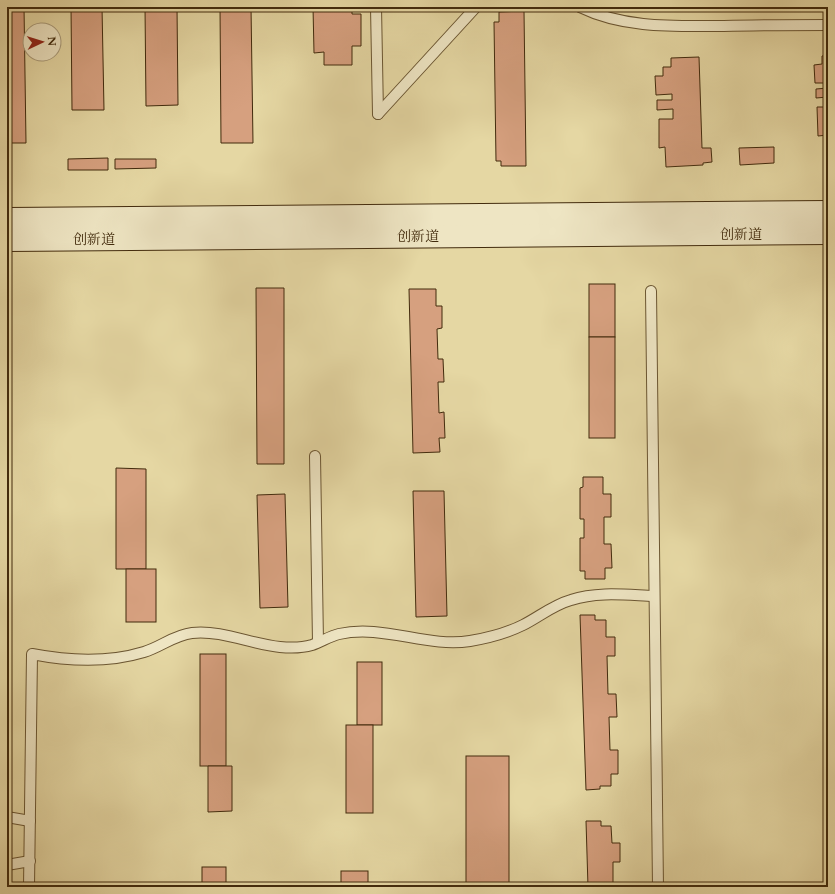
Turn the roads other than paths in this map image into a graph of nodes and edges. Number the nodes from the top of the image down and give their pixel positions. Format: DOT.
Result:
graph roads {
  1 [pos="376,7"];
  2 [pos="476,7"];
  3 [pos="580,7"];
  4 [pos="828,25"];
  5 [pos="828,212"];
  6 [pos="7,219"];
  7 [pos="828,233"];
  8 [pos="7,240"];
  9 [pos="651,291"];
  10 [pos="315,456"];
  11 [pos="654,596"];
  12 [pos="318,642"];
  13 [pos="7,817"];
  14 [pos="30,821"];
  15 [pos="30,862"];
  16 [pos="7,865"];
  17 [pos="30,887"];
  18 [pos="658,887"];
  1 -- 2 [label="lane"];
  3 -- 4 [label="lane"];
  5 -- 6 [label="street, 创新道"];
  7 -- 8 [label="street, 创新道"];
  9 -- 11 [label="lane"];
  10 -- 12 [label="lane"];
  11 -- 12 [label="lane"];
  11 -- 18 [label="lane"];
  12 -- 14 [label="lane"];
  13 -- 14 [label="lane"];
  14 -- 15 [label="lane"];
  15 -- 16 [label="lane"];
  15 -- 17 [label="lane"];
}
